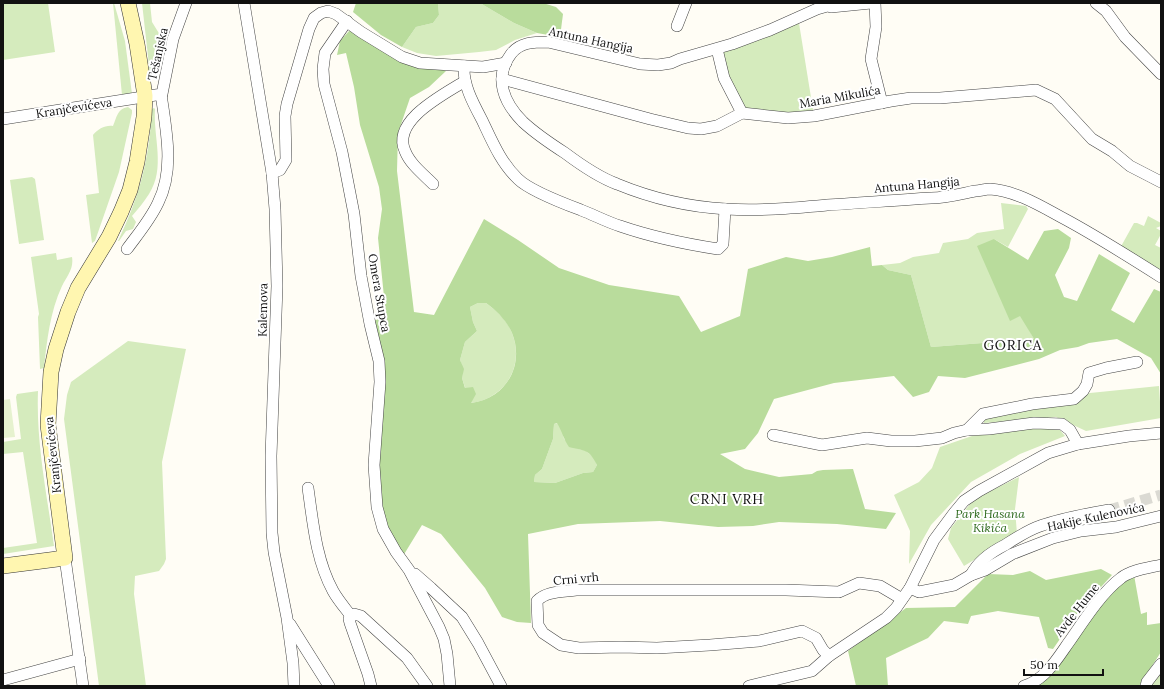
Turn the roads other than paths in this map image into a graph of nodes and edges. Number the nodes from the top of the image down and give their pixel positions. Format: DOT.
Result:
graph roads {
  1 [pos="128,3"];
  2 [pos="186,3"];
  3 [pos="244,3"];
  4 [pos="686,3"];
  5 [pos="838,3"];
  6 [pos="871,3"];
  7 [pos="875,3"];
  8 [pos="1096,3"];
  9 [pos="817,9"];
  10 [pos="347,21"];
  11 [pos="677,26"];
  12 [pos="717,49"];
  13 [pos="506,63"];
  14 [pos="464,66"];
  15 [pos="1161,74"];
  16 [pos="502,79"];
  17 [pos="465,81"];
  18 [pos="161,94"];
  19 [pos="145,96"];
  20 [pos="882,103"];
  21 [pos="742,113"];
  22 [pos="3,120"];
  23 [pos="272,173"];
  24 [pos="1161,182"];
  25 [pos="433,184"];
  26 [pos="725,209"];
  27 [pos="127,249"];
  28 [pos="1161,277"];
  29 [pos="1137,362"];
  30 [pos="967,430"];
  31 [pos="1161,433"];
  32 [pos="773,434"];
  33 [pos="1078,444"];
  34 [pos="308,488"];
  35 [pos="1109,510"];
  36 [pos="1161,516"];
  37 [pos="65,558"];
  38 [pos="1161,565"];
  39 [pos="3,566"];
  40 [pos="409,570"];
  41 [pos="971,575"];
  42 [pos="910,588"];
  43 [pos="902,599"];
  44 [pos="350,616"];
  45 [pos="287,618"];
  46 [pos="829,656"];
  47 [pos="80,659"];
  48 [pos="1161,664"];
  49 [pos="3,680"];
  50 [pos="83,686"];
  51 [pos="294,686"];
  52 [pos="329,686"];
  53 [pos="371,686"];
  54 [pos="427,686"];
  55 [pos="450,686"];
  56 [pos="502,686"];
  57 [pos="749,686"];
  58 [pos="1024,686"];
  59 [pos="1146,686"];
  1 -- 19 [label="street, Kranjčevićeva"];
  2 -- 18 [label="street, Tešanjska"];
  3 -- 23 [label="street, Kalemova"];
  4 -- 11 [label="street"];
  5 -- 9 [label="street, Antuna Hangija"];
  6 -- 9 [label="street"];
  7 -- 20 [label="street"];
  8 -- 15 [label="street"];
  9 -- 12 [label="street, Antuna Hangija"];
  10 -- 14 [label="street"];
  10 -- 23 [label="street"];
  10 -- 40 [label="street, Omera Stupca"];
  12 -- 13 [label="street, Antuna Hangija"];
  12 -- 21 [label="street"];
  13 -- 14 [label="street"];
  13 -- 16 [label="street, Antuna Hangija"];
  14 -- 17 [label="street"];
  16 -- 21 [label="street"];
  16 -- 26 [label="street, Antuna Hangija"];
  17 -- 25 [label="street"];
  17 -- 26 [label="street"];
  18 -- 19 [label="street, Tešanjska"];
  18 -- 27 [label="street"];
  19 -- 22 [label="street, Kranjčevićeva"];
  19 -- 37 [label="street, Kranjčevićeva"];
  20 -- 21 [label="street, Maria Mikulića"];
  20 -- 24 [label="street, Maria Mikulića"];
  23 -- 45 [label="street, Kalemova"];
  26 -- 28 [label="street, Antuna Hangija"];
  29 -- 30 [label="street"];
  30 -- 32 [label="street"];
  30 -- 33 [label="street"];
  31 -- 33 [label="street"];
  33 -- 42 [label="street"];
  34 -- 44 [label="street"];
  35 -- 41 [label="street, Hakije Kulenovića"];
  36 -- 41 [label="street, Hakije Kulenovića"];
  37 -- 39 [label="street"];
  37 -- 47 [label="street, Kranjčevićeva"];
  38 -- 58 [label="street, Avde Hume"];
  40 -- 55 [label="street, Omera Stupca"];
  40 -- 56 [label="street, Omera Stupca"];
  41 -- 42 [label="street, Hakije Kulenovića"];
  42 -- 43 [label="street"];
  43 -- 46 [label="street"];
  43 -- 46 [label="street, Crni vrh"];
  44 -- 53 [label="street"];
  44 -- 54 [label="street"];
  45 -- 51 [label="street"];
  45 -- 52 [label="street"];
  46 -- 57 [label="street"];
  47 -- 49 [label="street"];
  47 -- 50 [label="street, Kranjčevićeva"];
  48 -- 59 [label="street"];
}
